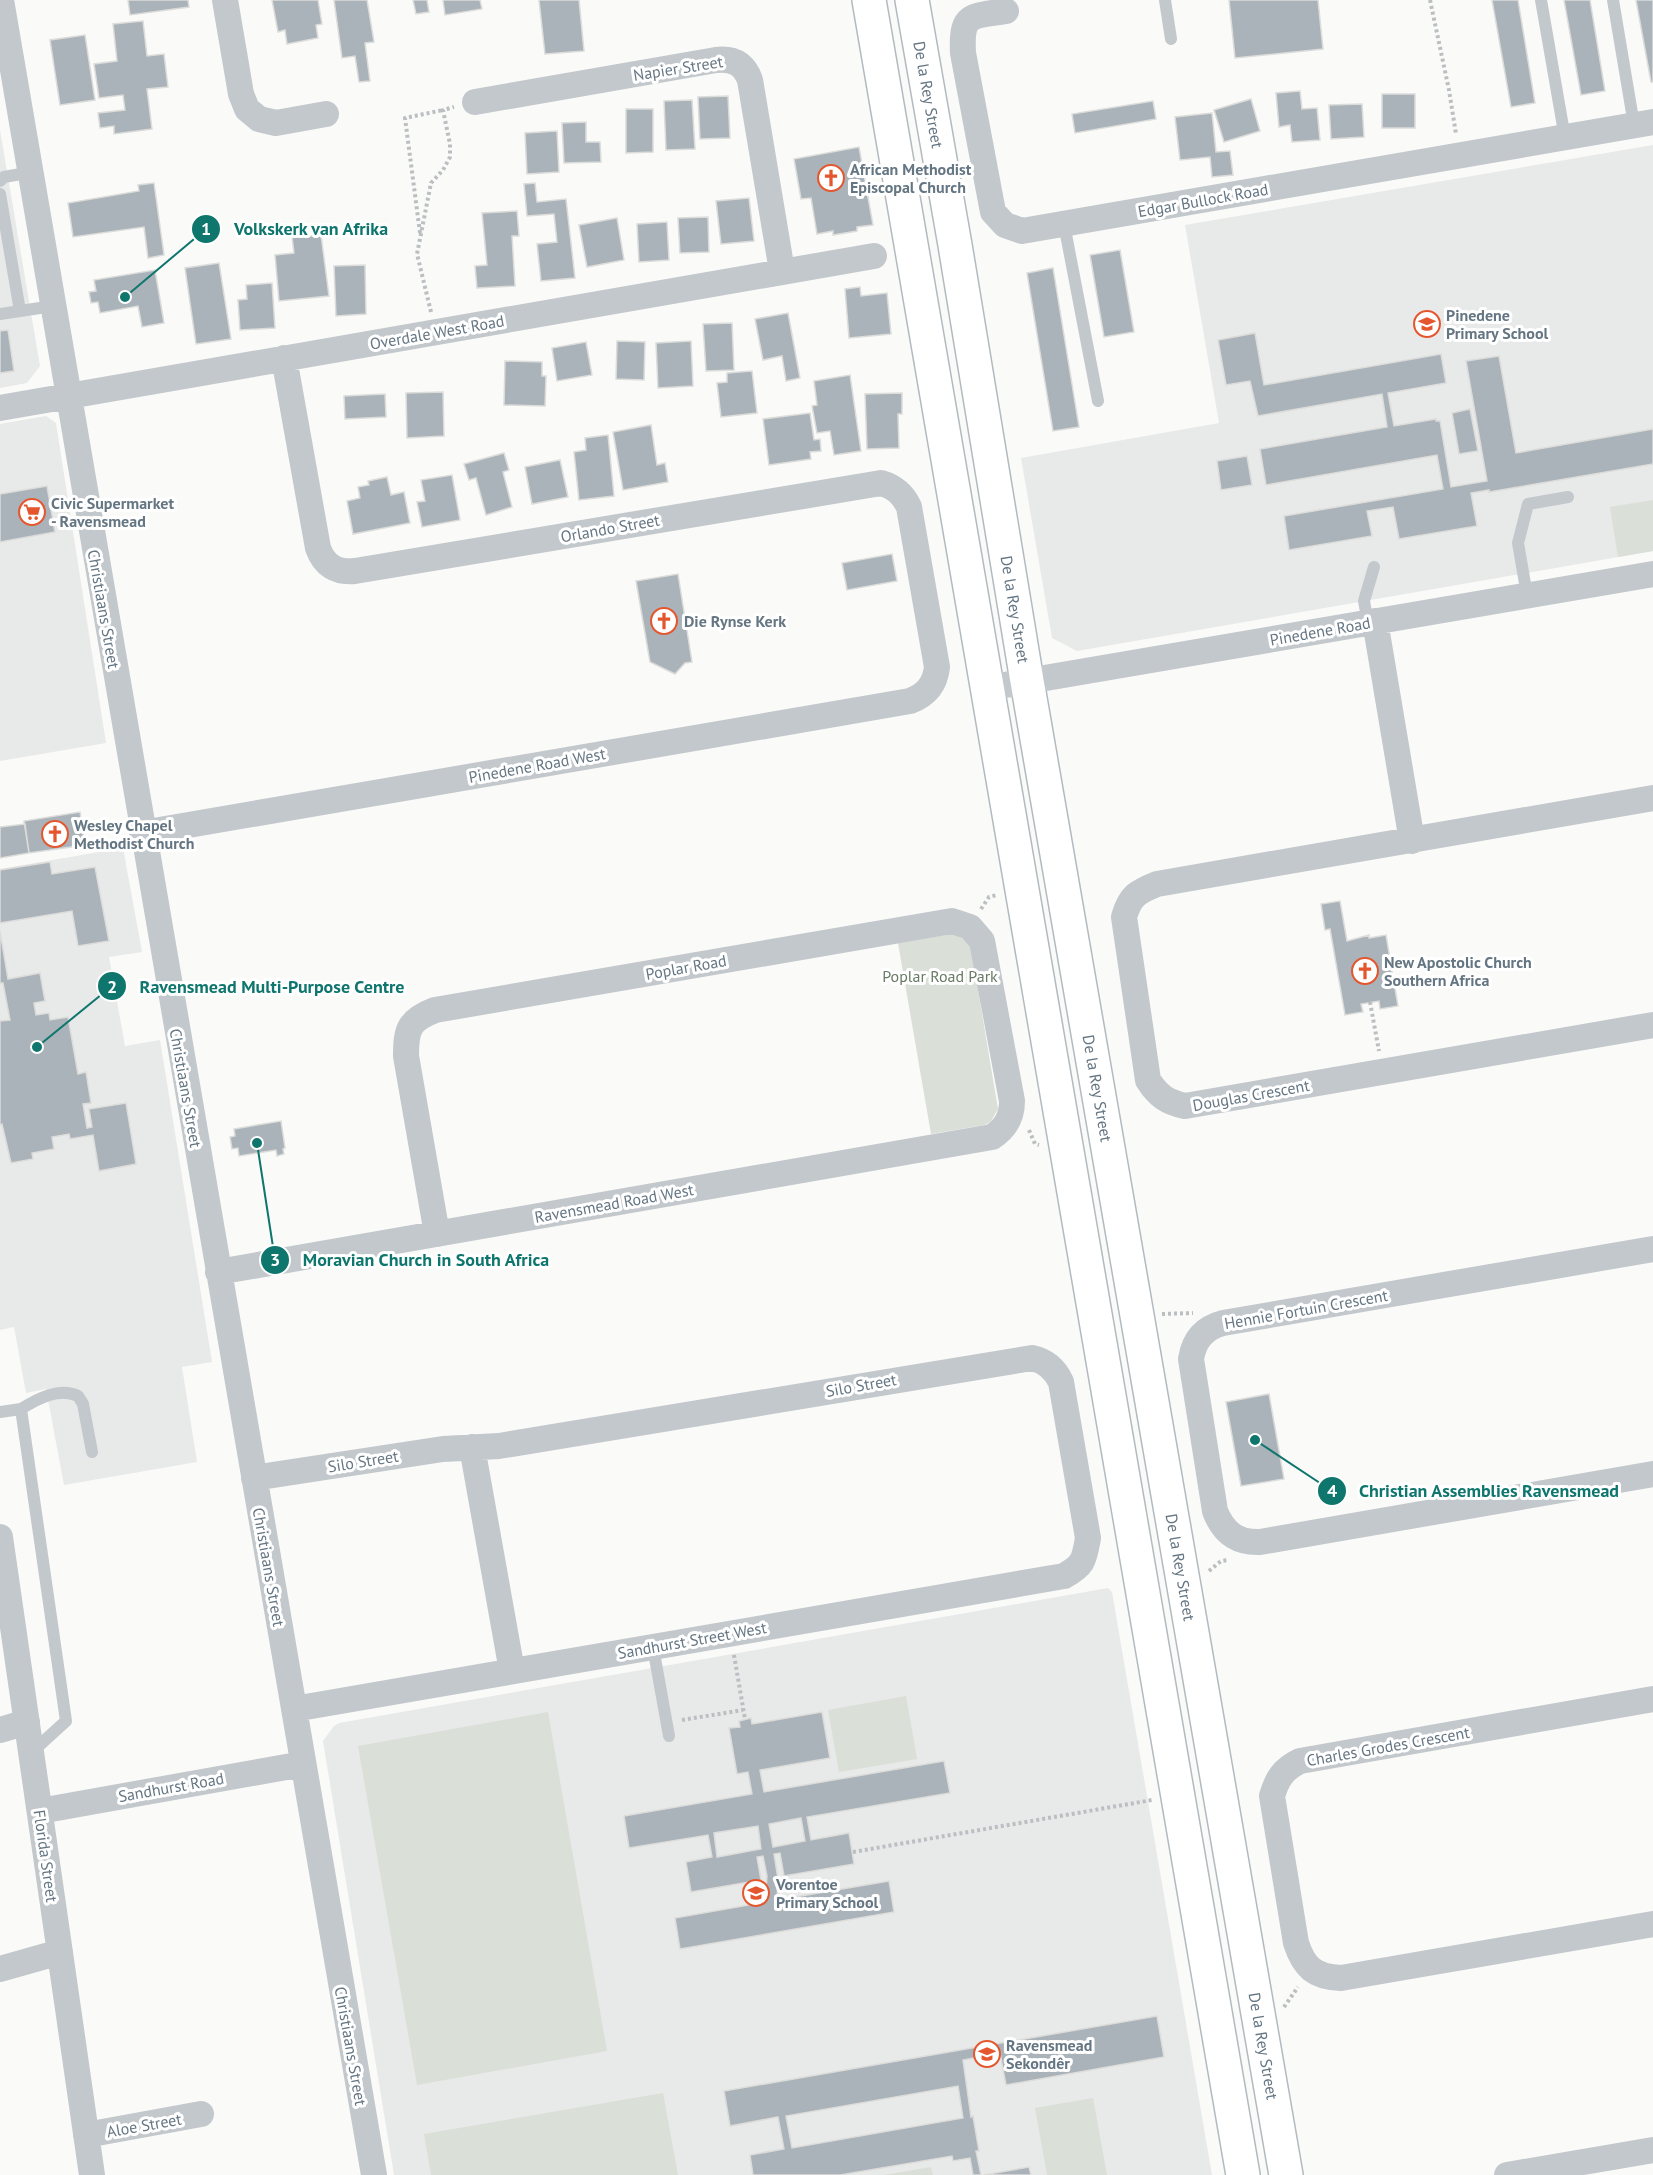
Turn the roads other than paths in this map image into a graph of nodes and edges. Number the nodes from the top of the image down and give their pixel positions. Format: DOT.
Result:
graph roads {
  1 [pos="1,0"];
  2 [pos="225,0"];
  3 [pos="869,0"];
  4 [pos="912,0"];
  5 [pos="1165,0"];
  6 [pos="1541,0"];
  7 [pos="1613,0"];
  8 [pos="1006,11"];
  9 [pos="1171,39"];
  10 [pos="475,102"];
  11 [pos="326,114"];
  12 [pos="1644,124"];
  13 [pos="1565,138"];
  14 [pos="32,172"];
  15 [pos="0,181"];
  16 [pos="0,194"];
  17 [pos="1064,224"];
  18 [pos="874,256"];
  19 [pos="782,272"];
  20 [pos="52,306"];
  21 [pos="20,311"];
  22 [pos="0,314"];
  23 [pos="284,358"];
  24 [pos="68,396"];
  25 [pos="1098,401"];
  26 [pos="0,408"];
  27 [pos="1568,497"];
  28 [pos="1374,567"];
  29 [pos="1653,574"];
  30 [pos="1527,596"];
  31 [pos="1372,622"];
  32 [pos="1027,681"];
  33 [pos="987,688"];
  34 [pos="929,690"];
  35 [pos="1653,798"];
  36 [pos="142,833"];
  37 [pos="1412,841"];
  38 [pos="1653,1025"];
  39 [pos="1006,1125"];
  40 [pos="437,1234"];
  41 [pos="1653,1249"];
  42 [pos="218,1272"];
  43 [pos="21,1409"];
  44 [pos="0,1412"];
  45 [pos="472,1447"];
  46 [pos="92,1452"];
  47 [pos="1653,1474"];
  48 [pos="254,1478"];
  49 [pos="0,1537"];
  50 [pos="1084,1560"];
  51 [pos="653,1647"];
  52 [pos="512,1671"];
  53 [pos="1653,1700"];
  54 [pos="294,1709"];
  55 [pos="27,1722"];
  56 [pos="0,1730"];
  57 [pos="669,1736"];
  58 [pos="31,1753"];
  59 [pos="303,1764"];
  60 [pos="39,1811"];
  61 [pos="1653,1924"];
  62 [pos="60,1952"];
  63 [pos="0,1969"];
  64 [pos="201,2115"];
  65 [pos="86,2135"];
  66 [pos="1653,2150"];
  67 [pos="92,2175"];
  68 [pos="374,2175"];
  69 [pos="1243,2175"];
  70 [pos="1286,2175"];
  71 [pos="1507,2175"];
  1 -- 14 [label="street, Christiaans Street"];
  2 -- 11 [label="street"];
  3 -- 33 [label="main road"];
  4 -- 32 [label="main road, De la Rey Street"];
  5 -- 9 [label="lane"];
  6 -- 13 [label="lane"];
  7 -- 12 [label="lane"];
  8 -- 17 [label="street, Edgar Bullock Road"];
  10 -- 19 [label="street, Napier Street"];
  12 -- 13 [label="street, Edgar Bullock Road"];
  13 -- 17 [label="street, Edgar Bullock Road"];
  14 -- 15 [label="lane"];
  14 -- 20 [label="street, Christiaans Street"];
  16 -- 21 [label="lane"];
  17 -- 25 [label="lane"];
  18 -- 19 [label="street, Overdale West Road"];
  19 -- 23 [label="street, Overdale West Road"];
  20 -- 21 [label="lane"];
  20 -- 24 [label="street, Christiaans Street"];
  21 -- 22 [label="lane"];
  23 -- 24 [label="street, Overdale West Road"];
  23 -- 34 [label="street, Orlando Street"];
  24 -- 26 [label="street, Overdale West Road"];
  24 -- 36 [label="street, Christiaans Street"];
  27 -- 30 [label="lane"];
  28 -- 31 [label="lane"];
  29 -- 30 [label="street, Pinedene Road"];
  30 -- 31 [label="street, Pinedene Road"];
  31 -- 32 [label="street, Pinedene Road"];
  31 -- 37 [label="street"];
  32 -- 33 [label="street, Pinedene Road"];
  32 -- 70 [label="main road, De la Rey Street"];
  33 -- 69 [label="main road"];
  34 -- 36 [label="street, Pinedene Road West"];
  35 -- 37 [label="street, Douglas Crescent"];
  36 -- 42 [label="street, Christiaans Street"];
  37 -- 38 [label="street, Douglas Crescent"];
  39 -- 40 [label="street, Ravensmead Road West"];
  39 -- 40 [label="street, Poplar Road"];
  40 -- 42 [label="street, Ravensmead Road West"];
  41 -- 47 [label="street, Hennie Fortuin Crescent"];
  42 -- 48 [label="street, Christiaans Street"];
  43 -- 44 [label="lane"];
  43 -- 46 [label="lane"];
  43 -- 58 [label="lane"];
  45 -- 48 [label="street, Silo Street"];
  45 -- 50 [label="street, Silo Street"];
  45 -- 52 [label="street"];
  48 -- 54 [label="street, Christiaans Street"];
  49 -- 55 [label="street, Florida Street"];
  50 -- 51 [label="street, Sandhurst Street West"];
  51 -- 52 [label="street, Sandhurst Street West"];
  51 -- 57 [label="lane"];
  52 -- 54 [label="street, Sandhurst Street West"];
  53 -- 61 [label="street, Charles Grodes Crescent"];
  54 -- 59 [label="street, Christiaans Street"];
  55 -- 56 [label="street"];
  55 -- 58 [label="street, Florida Street"];
  58 -- 60 [label="street, Florida Street"];
  59 -- 60 [label="street, Sandhurst Road"];
  59 -- 68 [label="street, Christiaans Street"];
  60 -- 62 [label="street, Florida Street"];
  62 -- 63 [label="street"];
  62 -- 65 [label="street, Florida Street"];
  64 -- 65 [label="street, Aloe Street"];
  65 -- 67 [label="street, Florida Street"];
  66 -- 71 [label="street"];
}
